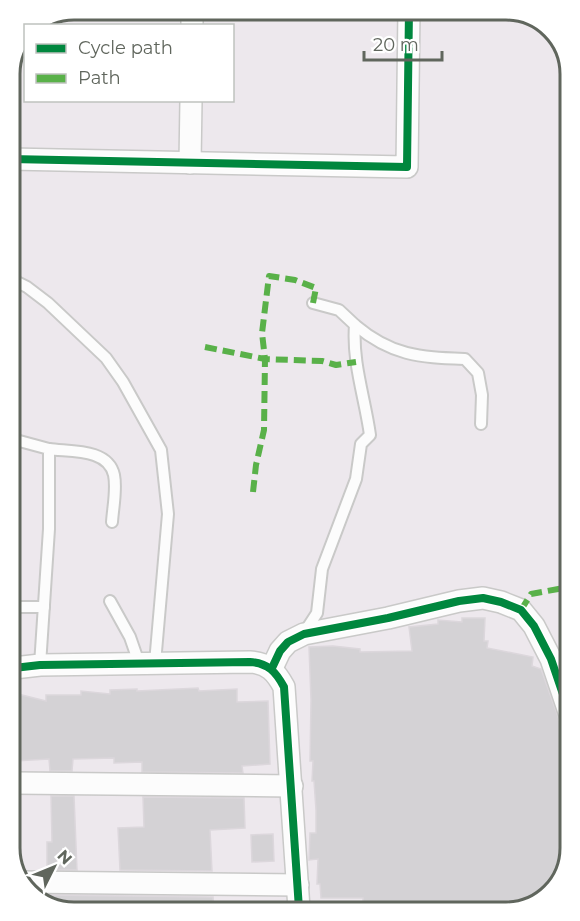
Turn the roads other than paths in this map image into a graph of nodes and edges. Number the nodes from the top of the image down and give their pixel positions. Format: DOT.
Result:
graph roads {
  1 [pos="409,20"];
  2 [pos="191,102"];
  3 [pos="20,159"];
  4 [pos="190,162"];
  5 [pos="20,284"];
  6 [pos="313,303"];
  7 [pos="355,325"];
  8 [pos="481,424"];
  9 [pos="20,441"];
  10 [pos="49,449"];
  11 [pos="112,522"];
  12 [pos="110,602"];
  13 [pos="20,607"];
  14 [pos="44,607"];
  15 [pos="304,634"];
  16 [pos="147,663"];
  17 [pos="40,665"];
  18 [pos="20,667"];
  19 [pos="272,668"];
  20 [pos="560,686"];
  21 [pos="20,783"];
  22 [pos="292,786"];
  23 [pos="32,882"];
  24 [pos="298,885"];
  25 [pos="299,902"];
  1 -- 4 [label="street"];
  2 -- 4 [label="street"];
  3 -- 4 [label="street"];
  5 -- 16 [label="lane"];
  6 -- 7 [label="lane"];
  7 -- 8 [label="lane"];
  7 -- 15 [label="lane"];
  9 -- 10 [label="lane"];
  10 -- 11 [label="lane"];
  10 -- 14 [label="lane"];
  12 -- 16 [label="lane"];
  13 -- 14 [label="lane"];
  14 -- 17 [label="lane"];
  15 -- 19 [label="street"];
  15 -- 20 [label="street"];
  16 -- 17 [label="street"];
  16 -- 19 [label="street"];
  17 -- 18 [label="street"];
  19 -- 22 [label="street"];
  21 -- 22 [label="street"];
  22 -- 24 [label="street"];
  23 -- 24 [label="street"];
  24 -- 25 [label="street"];
}
